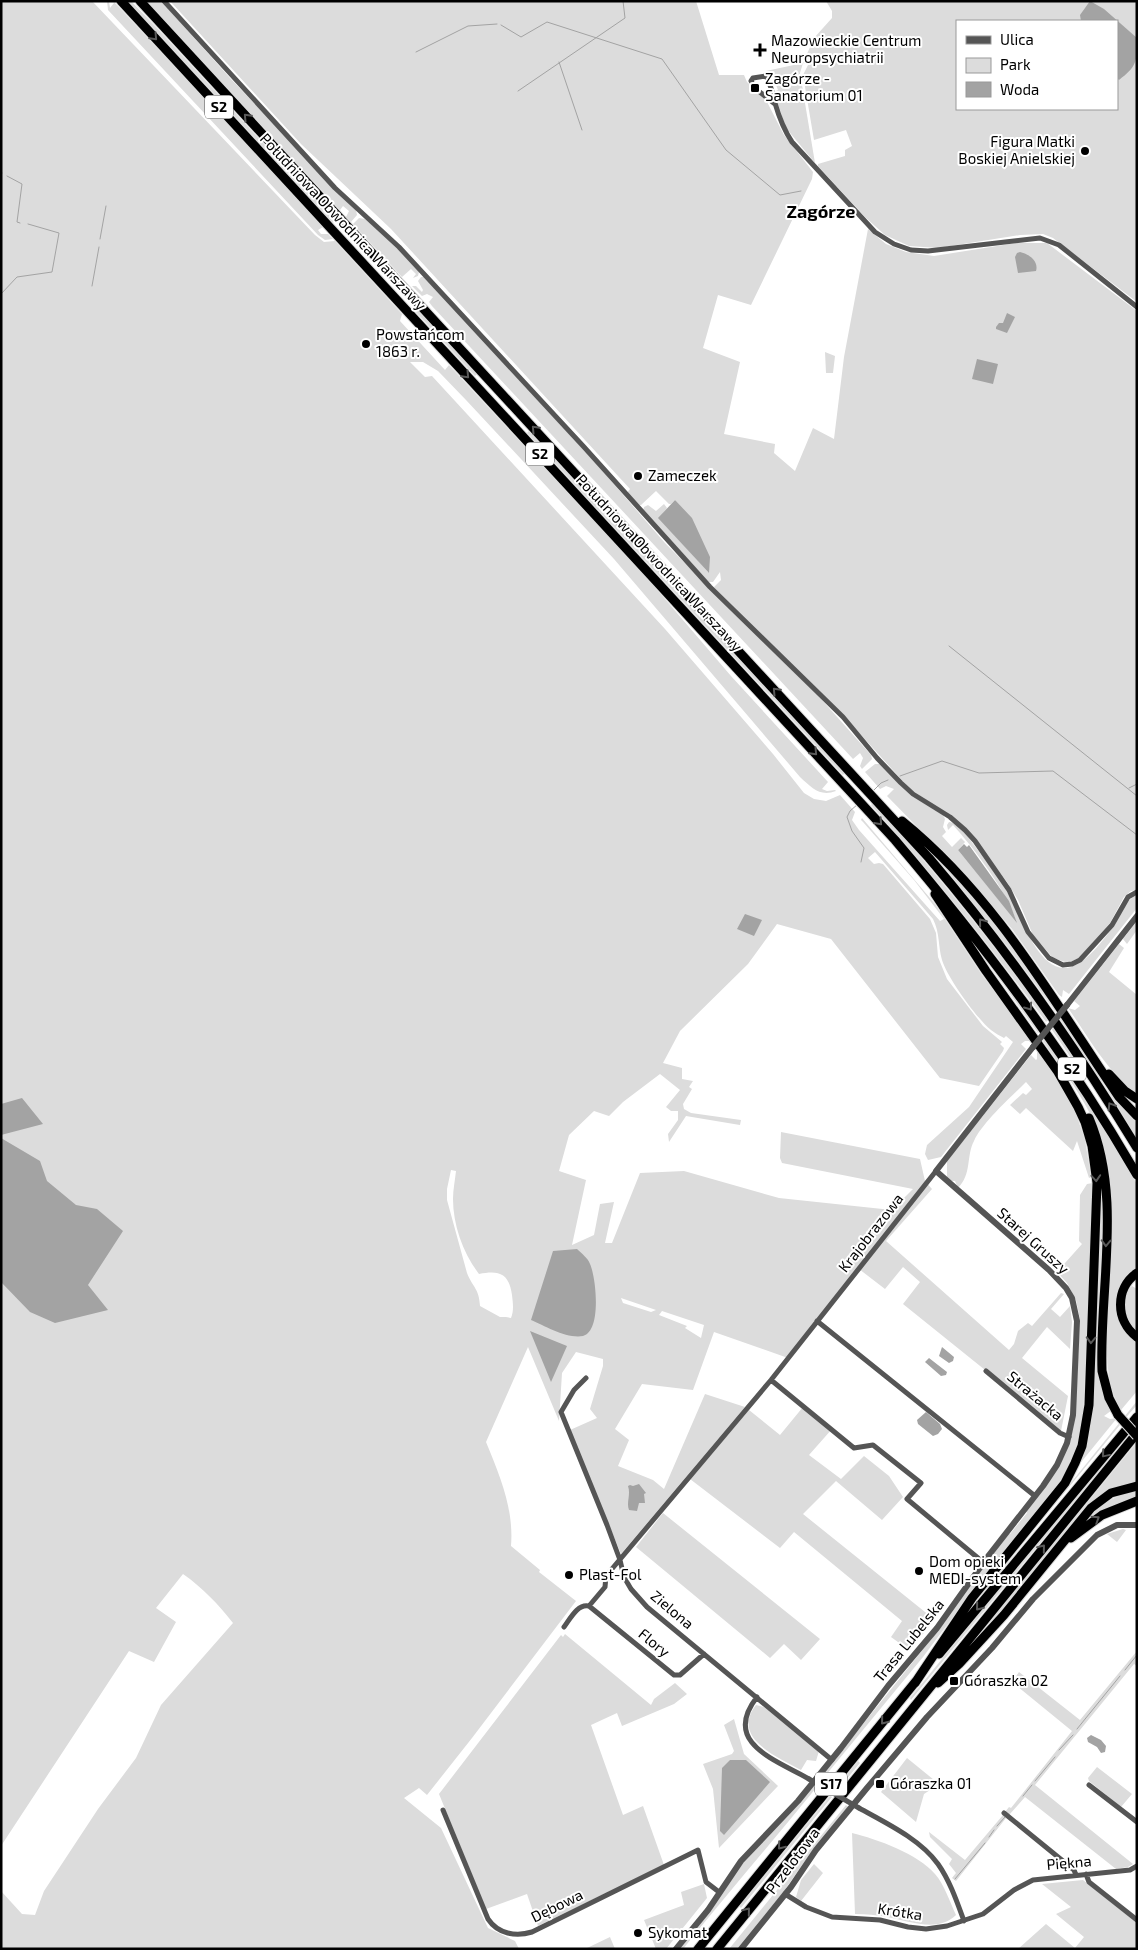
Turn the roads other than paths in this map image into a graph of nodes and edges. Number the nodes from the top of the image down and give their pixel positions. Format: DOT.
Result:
graph roads {
  1 [pos="121,1"];
  2 [pos="140,1"];
  3 [pos="164,1"];
  4 [pos="775,104"];
  5 [pos="1137,307"];
  6 [pos="880,803"];
  7 [pos="895,840"];
  8 [pos="1137,892"];
  9 [pos="1137,916"];
  10 [pos="1046,1054"];
  11 [pos="1094,1058"];
  12 [pos="1137,1099"];
  13 [pos="1137,1116"];
  14 [pos="1137,1148"];
  15 [pos="936,1171"];
  16 [pos="1137,1175"];
  17 [pos="1137,1273"];
  18 [pos="817,1322"];
  19 [pos="1137,1336"];
  20 [pos="986,1371"];
  21 [pos="586,1378"];
  22 [pos="771,1380"];
  23 [pos="1137,1417"];
  24 [pos="1137,1434"];
  25 [pos="1069,1437"];
  26 [pos="1137,1486"];
  27 [pos="1035,1496"];
  28 [pos="1137,1501"];
  29 [pos="1137,1525"];
  30 [pos="1061,1546"];
  31 [pos="620,1560"];
  32 [pos="984,1563"];
  33 [pos="589,1606"];
  34 [pos="564,1627"];
  35 [pos="704,1654"];
  36 [pos="914,1683"];
  37 [pos="923,1695"];
  38 [pos="756,1697"];
  39 [pos="832,1760"];
  40 [pos="1089,1785"];
  41 [pos="442,1810"];
  42 [pos="1004,1813"];
  43 [pos="1137,1822"];
  44 [pos="1137,1866"];
  45 [pos="1086,1874"];
  46 [pos="1076,1875"];
  47 [pos="719,1892"];
  48 [pos="785,1894"];
  49 [pos="1007,1895"];
  50 [pos="1137,1920"];
  51 [pos="964,1921"];
  52 [pos="676,1949"];
  53 [pos="698,1949"];
  54 [pos="717,1949"];
  55 [pos="740,1949"];
  1 -- 7 [label="highway, Południowa Obwodnica Warszawy / S2, one-way"];
  6 -- 2 [label="highway, Południowa Obwodnica Warszawy / S2, one-way"];
  3 -- 8 [label="street"];
  4 -- 4 [label="street"];
  4 -- 5 [label="street"];
  6 -- 11 [label="highway"];
  14 -- 6 [label="highway, Południowa Obwodnica Warszawy / S2, one-way"];
  7 -- 10 [label="highway"];
  7 -- 16 [label="highway, Południowa Obwodnica Warszawy / S2, one-way"];
  9 -- 15 [label="street, Krajobrazowa, bridge"];
  10 -- 24 [label="highway, one-way, bridge"];
  10 -- 36 [label="highway, one-way"];
  11 -- 12 [label="highway"];
  11 -- 13 [label="highway"];
  15 -- 18 [label="street, Krajobrazowa"];
  15 -- 25 [label="street, Starej Gruszy"];
  17 -- 19 [label="highway"];
  18 -- 22 [label="street, Krajobrazowa"];
  18 -- 27 [label="street"];
  20 -- 25 [label="street, Strażacka"];
  21 -- 31 [label="street, Zielona"];
  22 -- 31 [label="street, Krajobrazowa"];
  22 -- 32 [label="street"];
  23 -- 36 [label="highway, S17, one-way"];
  37 -- 24 [label="highway, S17, one-way"];
  25 -- 27 [label="street, Trasa Lubelska"];
  26 -- 30 [label="highway"];
  27 -- 32 [label="street, Trasa Lubelska"];
  30 -- 28 [label="highway, one-way"];
  29 -- 48 [label="street, Przelotowa"];
  30 -- 37 [label="highway"];
  31 -- 33 [label="street, Krajobrazowa"];
  31 -- 35 [label="street, Zielona"];
  32 -- 39 [label="street, Trasa Lubelska"];
  33 -- 34 [label="street, Krajobrazowa"];
  33 -- 35 [label="street, Flory"];
  35 -- 38 [label="street, Zielona"];
  36 -- 53 [label="highway, S17, one-way"];
  54 -- 37 [label="highway, S17, one-way"];
  38 -- 39 [label="street, Zielona"];
  38 -- 51 [label="street, bridge"];
  39 -- 47 [label="street, Trasa Lubelska"];
  40 -- 43 [label="street"];
  41 -- 47 [label="street, Dębowa"];
  42 -- 46 [label="street"];
  44 -- 45 [label="street, Piękna"];
  45 -- 46 [label="street, Piękna"];
  45 -- 50 [label="street"];
  46 -- 49 [label="street, Piękna"];
  47 -- 52 [label="street"];
  48 -- 51 [label="street, Krótka"];
  48 -- 55 [label="street, Przelotowa"];
  49 -- 51 [label="street, Krótka"];
}
